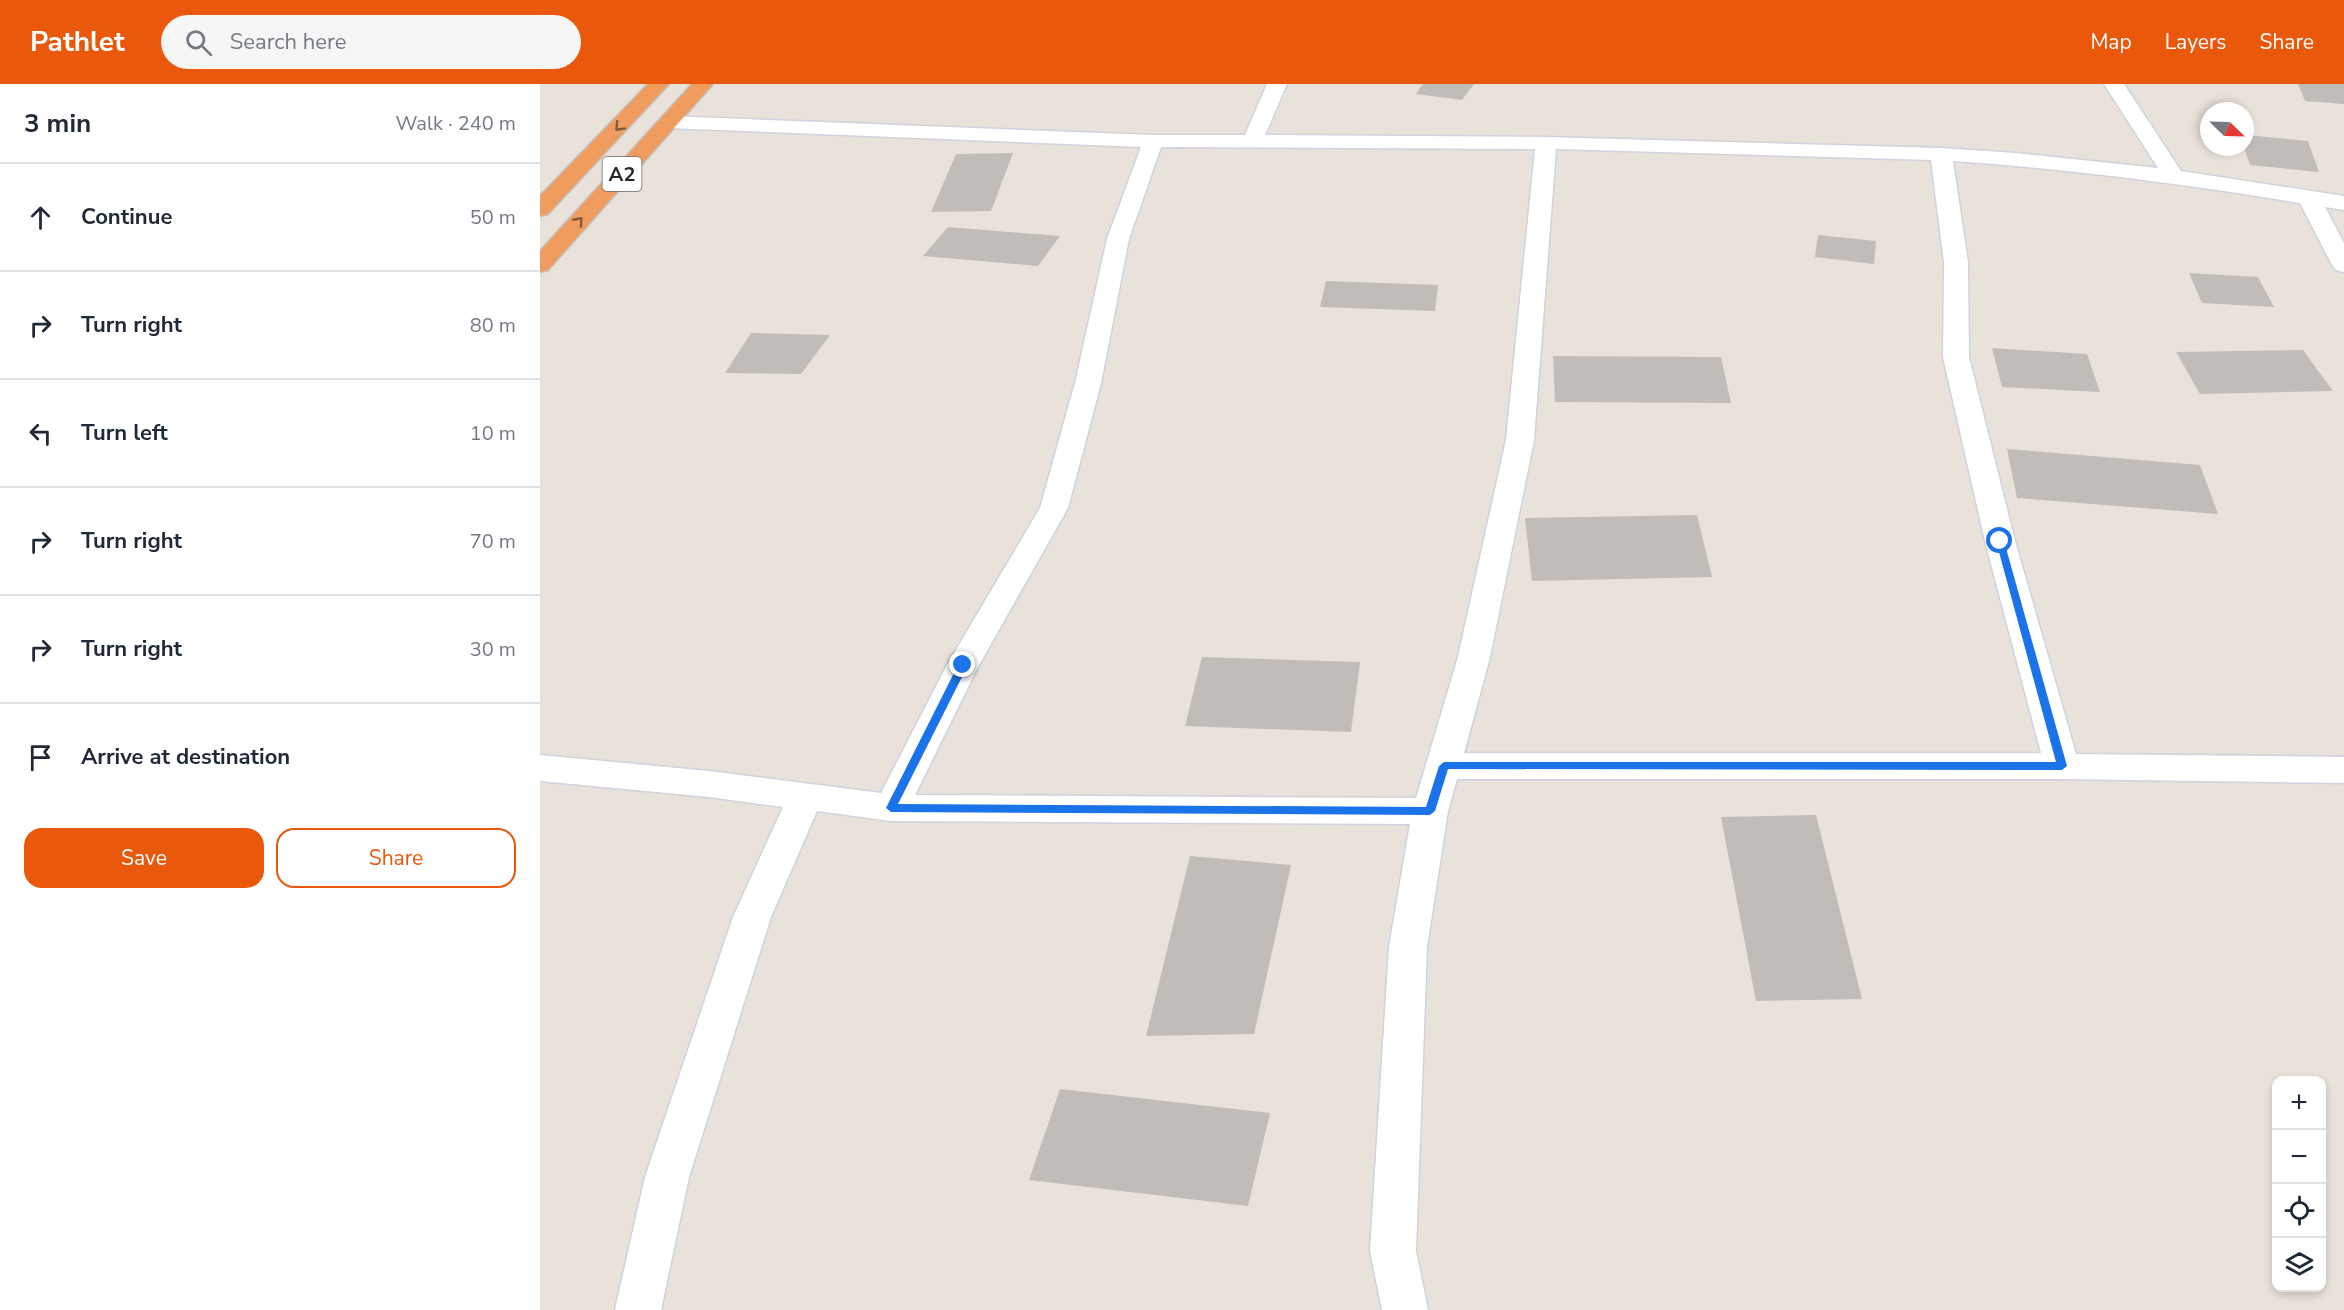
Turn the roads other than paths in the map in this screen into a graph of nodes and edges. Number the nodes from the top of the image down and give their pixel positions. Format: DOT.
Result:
graph roads {
  1 [pos="659,84"];
  2 [pos="703,84"];
  3 [pos="1277,84"];
  4 [pos="2114,84"];
  5 [pos="668,122"];
  6 [pos="1252,140"];
  7 [pos="1153,141"];
  8 [pos="1546,143"];
  9 [pos="1941,154"];
  10 [pos="2174,176"];
  11 [pos="2308,198"];
  12 [pos="2344,203"];
  13 [pos="540,209"];
  14 [pos="540,265"];
  15 [pos="2344,265"];
  16 [pos="1444,766"];
  17 [pos="2062,766"];
  18 [pos="540,768"];
  19 [pos="2344,770"];
  20 [pos="806,796"];
  21 [pos="891,808"];
  22 [pos="1430,811"];
  23 [pos="638,1310"];
  24 [pos="1405,1310"];
  1 -- 13 [label="highway, A2, one-way"];
  2 -- 5 [label="highway, A2"];
  3 -- 6 [label="street"];
  4 -- 10 [label="street"];
  5 -- 7 [label="street"];
  14 -- 5 [label="highway, A2, one-way"];
  6 -- 7 [label="street"];
  6 -- 8 [label="street"];
  7 -- 21 [label="street"];
  8 -- 9 [label="street"];
  8 -- 16 [label="street"];
  9 -- 10 [label="street"];
  9 -- 17 [label="street"];
  10 -- 11 [label="street"];
  11 -- 12 [label="street"];
  11 -- 15 [label="street"];
  16 -- 17 [label="street"];
  16 -- 22 [label="street"];
  17 -- 19 [label="street"];
  18 -- 20 [label="street"];
  20 -- 21 [label="street"];
  20 -- 23 [label="street"];
  21 -- 22 [label="street"];
  22 -- 24 [label="street"];
}
